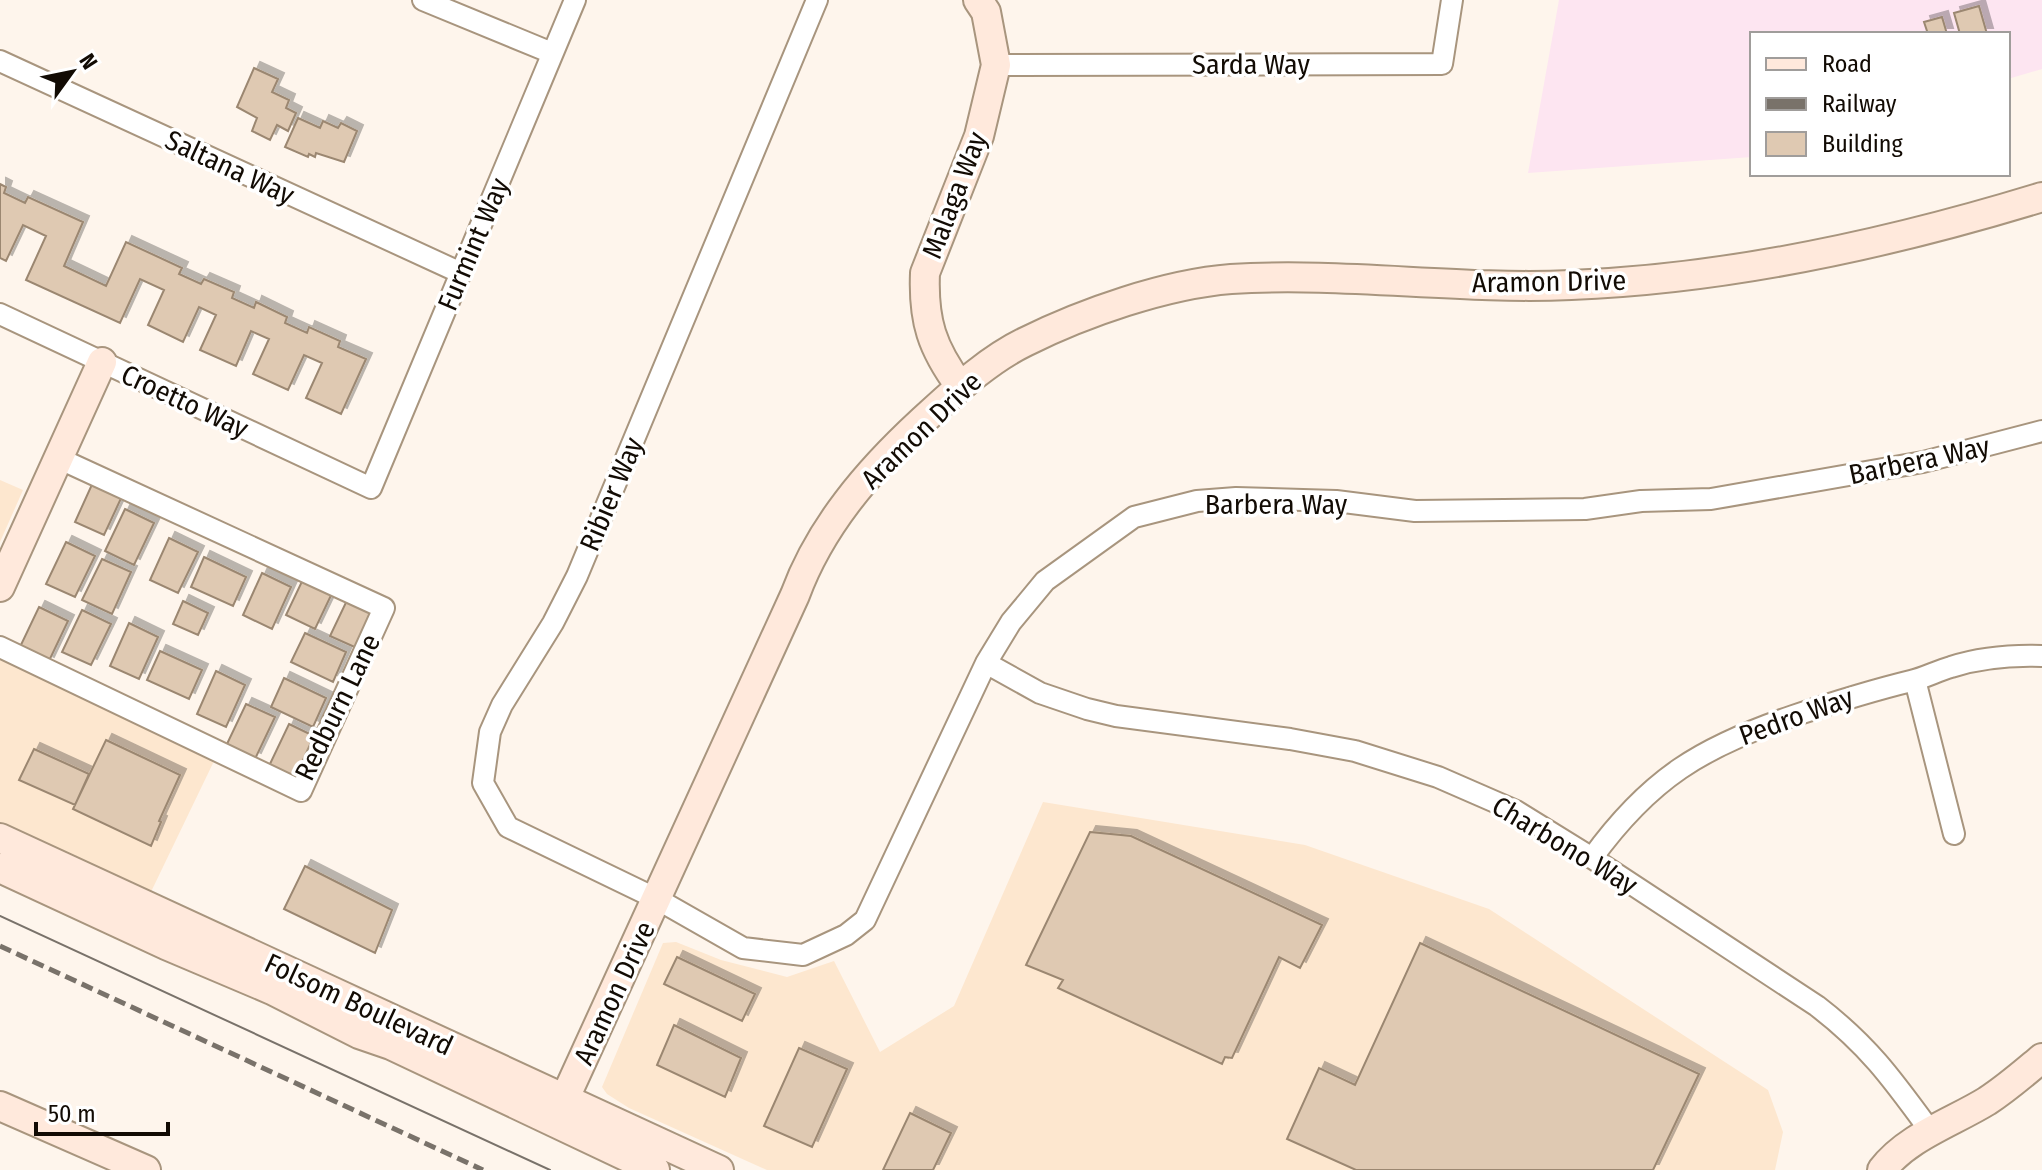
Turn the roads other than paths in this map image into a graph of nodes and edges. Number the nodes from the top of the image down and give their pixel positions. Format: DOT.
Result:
graph roads {
  1 [pos="423,0"];
  2 [pos="575,0"];
  3 [pos="817,0"];
  4 [pos="978,0"];
  5 [pos="1452,0"];
  6 [pos="552,53"];
  7 [pos="0,61"];
  8 [pos="996,65"];
  9 [pos="2042,197"];
  10 [pos="461,273"];
  11 [pos="0,314"];
  12 [pos="102,362"];
  13 [pos="960,386"];
  14 [pos="2042,431"];
  15 [pos="58,458"];
  16 [pos="371,488"];
  17 [pos="0,587"];
  18 [pos="0,647"];
  19 [pos="2042,656"];
  20 [pos="986,663"];
  21 [pos="1915,680"];
  22 [pos="1954,834"];
  23 [pos="0,838"];
  24 [pos="1592,858"];
  25 [pos="0,868"];
  26 [pos="657,899"];
  27 [pos="2042,1058"];
  28 [pos="1,1109"];
  29 [pos="560,1110"];
  30 [pos="1931,1132"];
  31 [pos="146,1170"];
  32 [pos="655,1170"];
  33 [pos="719,1170"];
  34 [pos="1882,1170"];
  1 -- 6 [label="street"];
  2 -- 6 [label="street, Furmint Way"];
  3 -- 26 [label="street, Ribier Way"];
  4 -- 8 [label="street, Malaga Way"];
  5 -- 8 [label="street, Sarda Way"];
  6 -- 10 [label="street, Furmint Way"];
  7 -- 10 [label="street, Saltana Way"];
  8 -- 13 [label="street, Malaga Way"];
  9 -- 13 [label="street, Aramon Drive"];
  10 -- 16 [label="street, Furmint Way"];
  11 -- 12 [label="street, Croetto Way"];
  12 -- 15 [label="street"];
  12 -- 16 [label="street, Croetto Way"];
  13 -- 26 [label="street, Aramon Drive"];
  14 -- 20 [label="street, Barbera Way"];
  15 -- 17 [label="street"];
  15 -- 18 [label="street, Redburn Lane"];
  19 -- 21 [label="street, Pedro Way"];
  20 -- 24 [label="street, Charbono Way"];
  20 -- 26 [label="street, Barbera Way"];
  21 -- 22 [label="street"];
  21 -- 24 [label="street, Pedro Way"];
  23 -- 29 [label="street, Folsom Boulevard"];
  24 -- 30 [label="street, Charbono Way"];
  25 -- 29 [label="street, Folsom Boulevard"];
  26 -- 29 [label="street, Aramon Drive"];
  27 -- 30 [label="street"];
  28 -- 31 [label="street"];
  29 -- 32 [label="street, Folsom Boulevard"];
  29 -- 33 [label="street, Folsom Boulevard"];
  30 -- 34 [label="street"];
}
